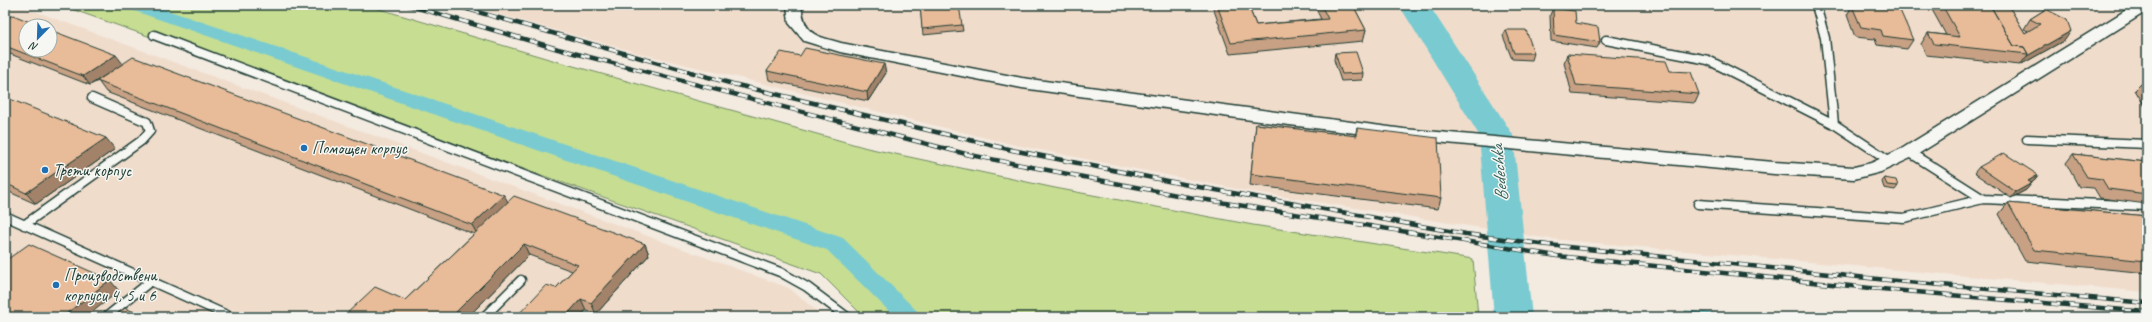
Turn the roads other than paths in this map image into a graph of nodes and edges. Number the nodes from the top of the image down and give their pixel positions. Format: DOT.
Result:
graph roads {
  1 [pos="794,5"];
  2 [pos="1816,5"];
  3 [pos="2147,6"];
  4 [pos="154,35"];
  5 [pos="1606,40"];
  6 [pos="92,98"];
  7 [pos="1834,124"];
  8 [pos="2027,139"];
  9 [pos="2147,144"];
  10 [pos="1909,152"];
  11 [pos="1890,161"];
  12 [pos="1984,199"];
  13 [pos="1698,204"];
  14 [pos="2147,206"];
  15 [pos="5,216"];
  16 [pos="24,225"];
  17 [pos="521,280"];
  18 [pos="151,281"];
  19 [pos="106,317"];
  20 [pos="231,317"];
  21 [pos="484,317"];
  22 [pos="846,317"];
  1 -- 11 [label="street"];
  2 -- 7 [label="lane"];
  3 -- 10 [label="street"];
  4 -- 22 [label="lane"];
  5 -- 7 [label="lane"];
  6 -- 16 [label="lane"];
  7 -- 11 [label="lane"];
  8 -- 9 [label="lane"];
  10 -- 11 [label="street"];
  10 -- 12 [label="lane"];
  12 -- 13 [label="lane"];
  12 -- 14 [label="lane"];
  15 -- 16 [label="lane"];
  16 -- 18 [label="lane"];
  17 -- 21 [label="lane"];
  18 -- 19 [label="lane"];
  18 -- 20 [label="lane"];
}
